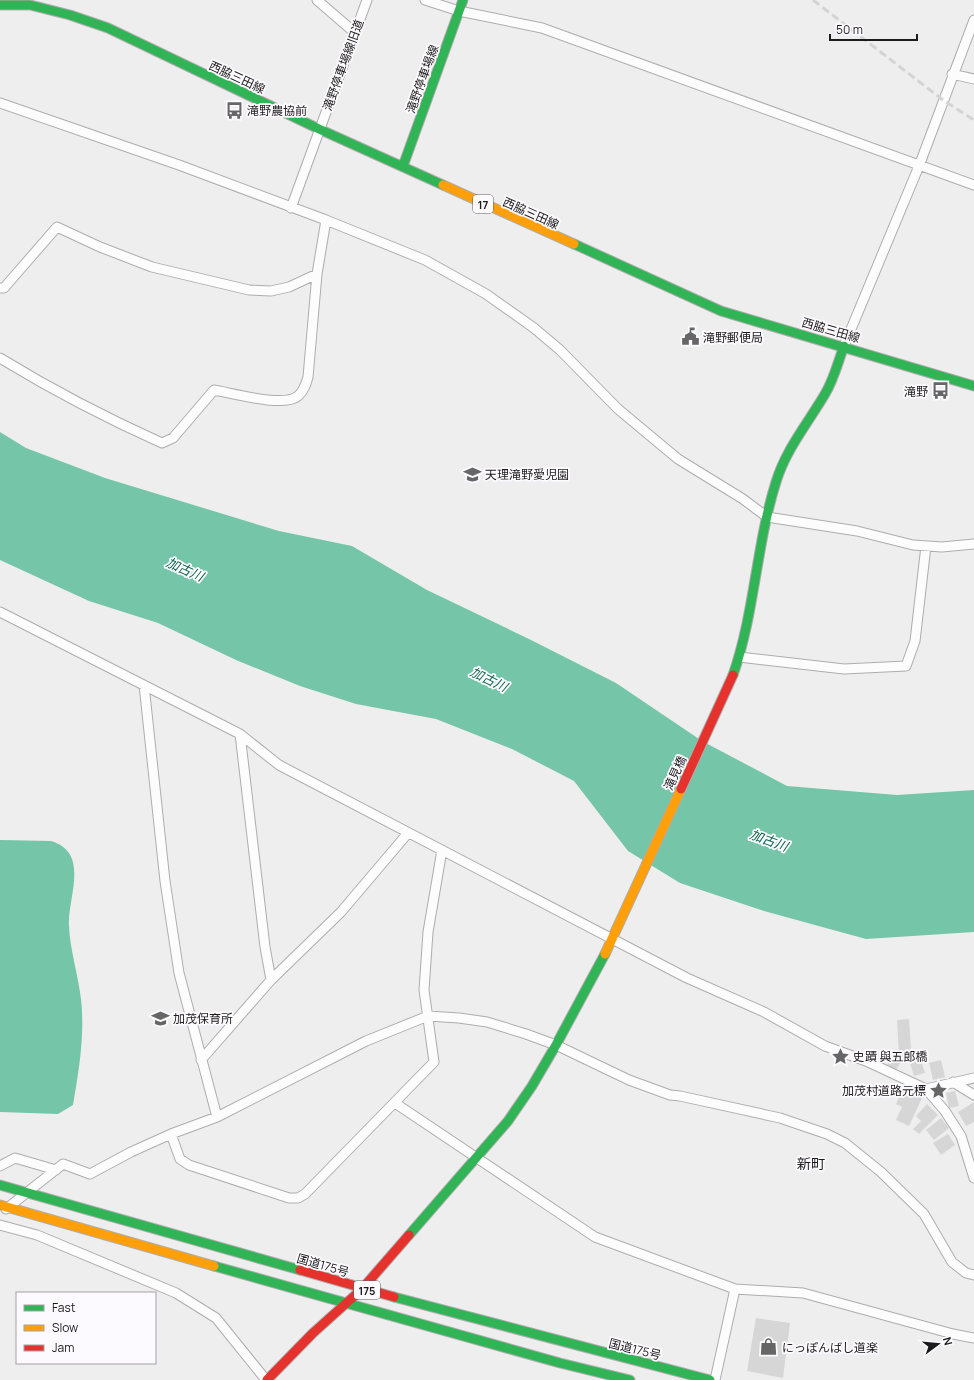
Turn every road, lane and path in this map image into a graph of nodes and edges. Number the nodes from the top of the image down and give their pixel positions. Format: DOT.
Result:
graph roads {
  1 [pos="317,0"];
  2 [pos="367,0"];
  3 [pos="425,0"];
  4 [pos="463,0"];
  5 [pos="0,5"];
  6 [pos="459,11"];
  7 [pos="974,20"];
  8 [pos="354,32"];
  9 [pos="952,74"];
  10 [pos="974,79"];
  11 [pos="0,103"];
  12 [pos="319,129"];
  13 [pos="403,166"];
  14 [pos="919,166"];
  15 [pos="974,185"];
  16 [pos="291,208"];
  17 [pos="326,220"];
  18 [pos="317,274"];
  19 [pos="0,288"];
  20 [pos="844,346"];
  21 [pos="0,358"];
  22 [pos="974,386"];
  23 [pos="767,517"];
  24 [pos="974,544"];
  25 [pos="926,546"];
  26 [pos="0,612"];
  27 [pos="739,657"];
  28 [pos="144,685"];
  29 [pos="240,734"];
  30 [pos="408,833"];
  31 [pos="442,850"];
  32 [pos="613,939"];
  33 [pos="272,980"];
  34 [pos="428,1016"];
  35 [pos="556,1044"];
  36 [pos="201,1060"];
  37 [pos="974,1078"];
  38 [pos="953,1082"];
  39 [pos="926,1089"];
  40 [pos="974,1095"];
  41 [pos="395,1103"];
  42 [pos="217,1117"];
  43 [pos="171,1134"];
  44 [pos="476,1158"];
  45 [pos="0,1166"];
  46 [pos="56,1170"];
  47 [pos="974,1178"];
  48 [pos="0,1185"];
  49 [pos="27,1192"];
  50 [pos="3,1208"];
  51 [pos="0,1225"];
  52 [pos="974,1275"];
  53 [pos="362,1288"];
  54 [pos="735,1289"];
  55 [pos="346,1304"];
  56 [pos="974,1338"];
  57 [pos="267,1380"];
  58 [pos="630,1380"];
  59 [pos="710,1380"];
  60 [pos="715,1380"];
  1 -- 8 [label="street"];
  2 -- 8 [label="street, 滝野停車場線旧道"];
  3 -- 6 [label="street"];
  4 -- 6 [label="main road, 滝野停車場線"];
  5 -- 12 [label="main road, 西脇三田線 / 17"];
  6 -- 13 [label="main road, 滝野停車場線"];
  6 -- 14 [label="street"];
  7 -- 9 [label="street"];
  8 -- 12 [label="street, 滝野停車場線旧道"];
  9 -- 10 [label="street"];
  9 -- 14 [label="street"];
  11 -- 16 [label="street"];
  12 -- 13 [label="main road, 西脇三田線 / 17"];
  12 -- 16 [label="street, 滝野停車場線旧道"];
  13 -- 20 [label="main road, 西脇三田線 / 17"];
  14 -- 15 [label="street"];
  14 -- 20 [label="street"];
  16 -- 17 [label="street"];
  17 -- 18 [label="street"];
  17 -- 23 [label="street"];
  18 -- 19 [label="street"];
  18 -- 21 [label="street"];
  20 -- 22 [label="main road, 西脇三田線 / 17"];
  20 -- 23 [label="main road, 滝見橋"];
  23 -- 25 [label="street"];
  23 -- 27 [label="main road, 滝見橋"];
  24 -- 25 [label="street"];
  25 -- 27 [label="street"];
  26 -- 28 [label="street"];
  27 -- 32 [label="main road, 滝見橋"];
  28 -- 29 [label="street"];
  28 -- 36 [label="street"];
  29 -- 30 [label="street"];
  29 -- 33 [label="street"];
  30 -- 31 [label="street"];
  30 -- 33 [label="street"];
  31 -- 32 [label="street"];
  31 -- 34 [label="street"];
  32 -- 35 [label="main road, 滝見橋"];
  32 -- 39 [label="street"];
  33 -- 36 [label="street"];
  34 -- 35 [label="street"];
  34 -- 41 [label="street"];
  34 -- 42 [label="street"];
  35 -- 44 [label="main road, 滝見橋"];
  35 -- 52 [label="street"];
  36 -- 42 [label="street"];
  37 -- 38 [label="street"];
  38 -- 39 [label="street"];
  38 -- 40 [label="street"];
  39 -- 47 [label="street"];
  41 -- 43 [label="street"];
  41 -- 44 [label="street"];
  42 -- 43 [label="street"];
  43 -- 46 [label="street"];
  44 -- 53 [label="main road, 滝見橋"];
  44 -- 54 [label="street"];
  45 -- 46 [label="street"];
  46 -- 49 [label="street"];
  48 -- 49 [label="main road, 国道175号 / 175"];
  49 -- 50 [label="street"];
  49 -- 53 [label="main road, 国道175号 / 175"];
  50 -- 55 [label="main road, 175"];
  51 -- 57 [label="street"];
  53 -- 55 [label="main road, 滝見橋"];
  53 -- 59 [label="main road, 国道175号 / 175"];
  54 -- 56 [label="street"];
  54 -- 60 [label="street"];
  55 -- 57 [label="main road, 滝見橋"];
  55 -- 58 [label="main road, 175"];
}
